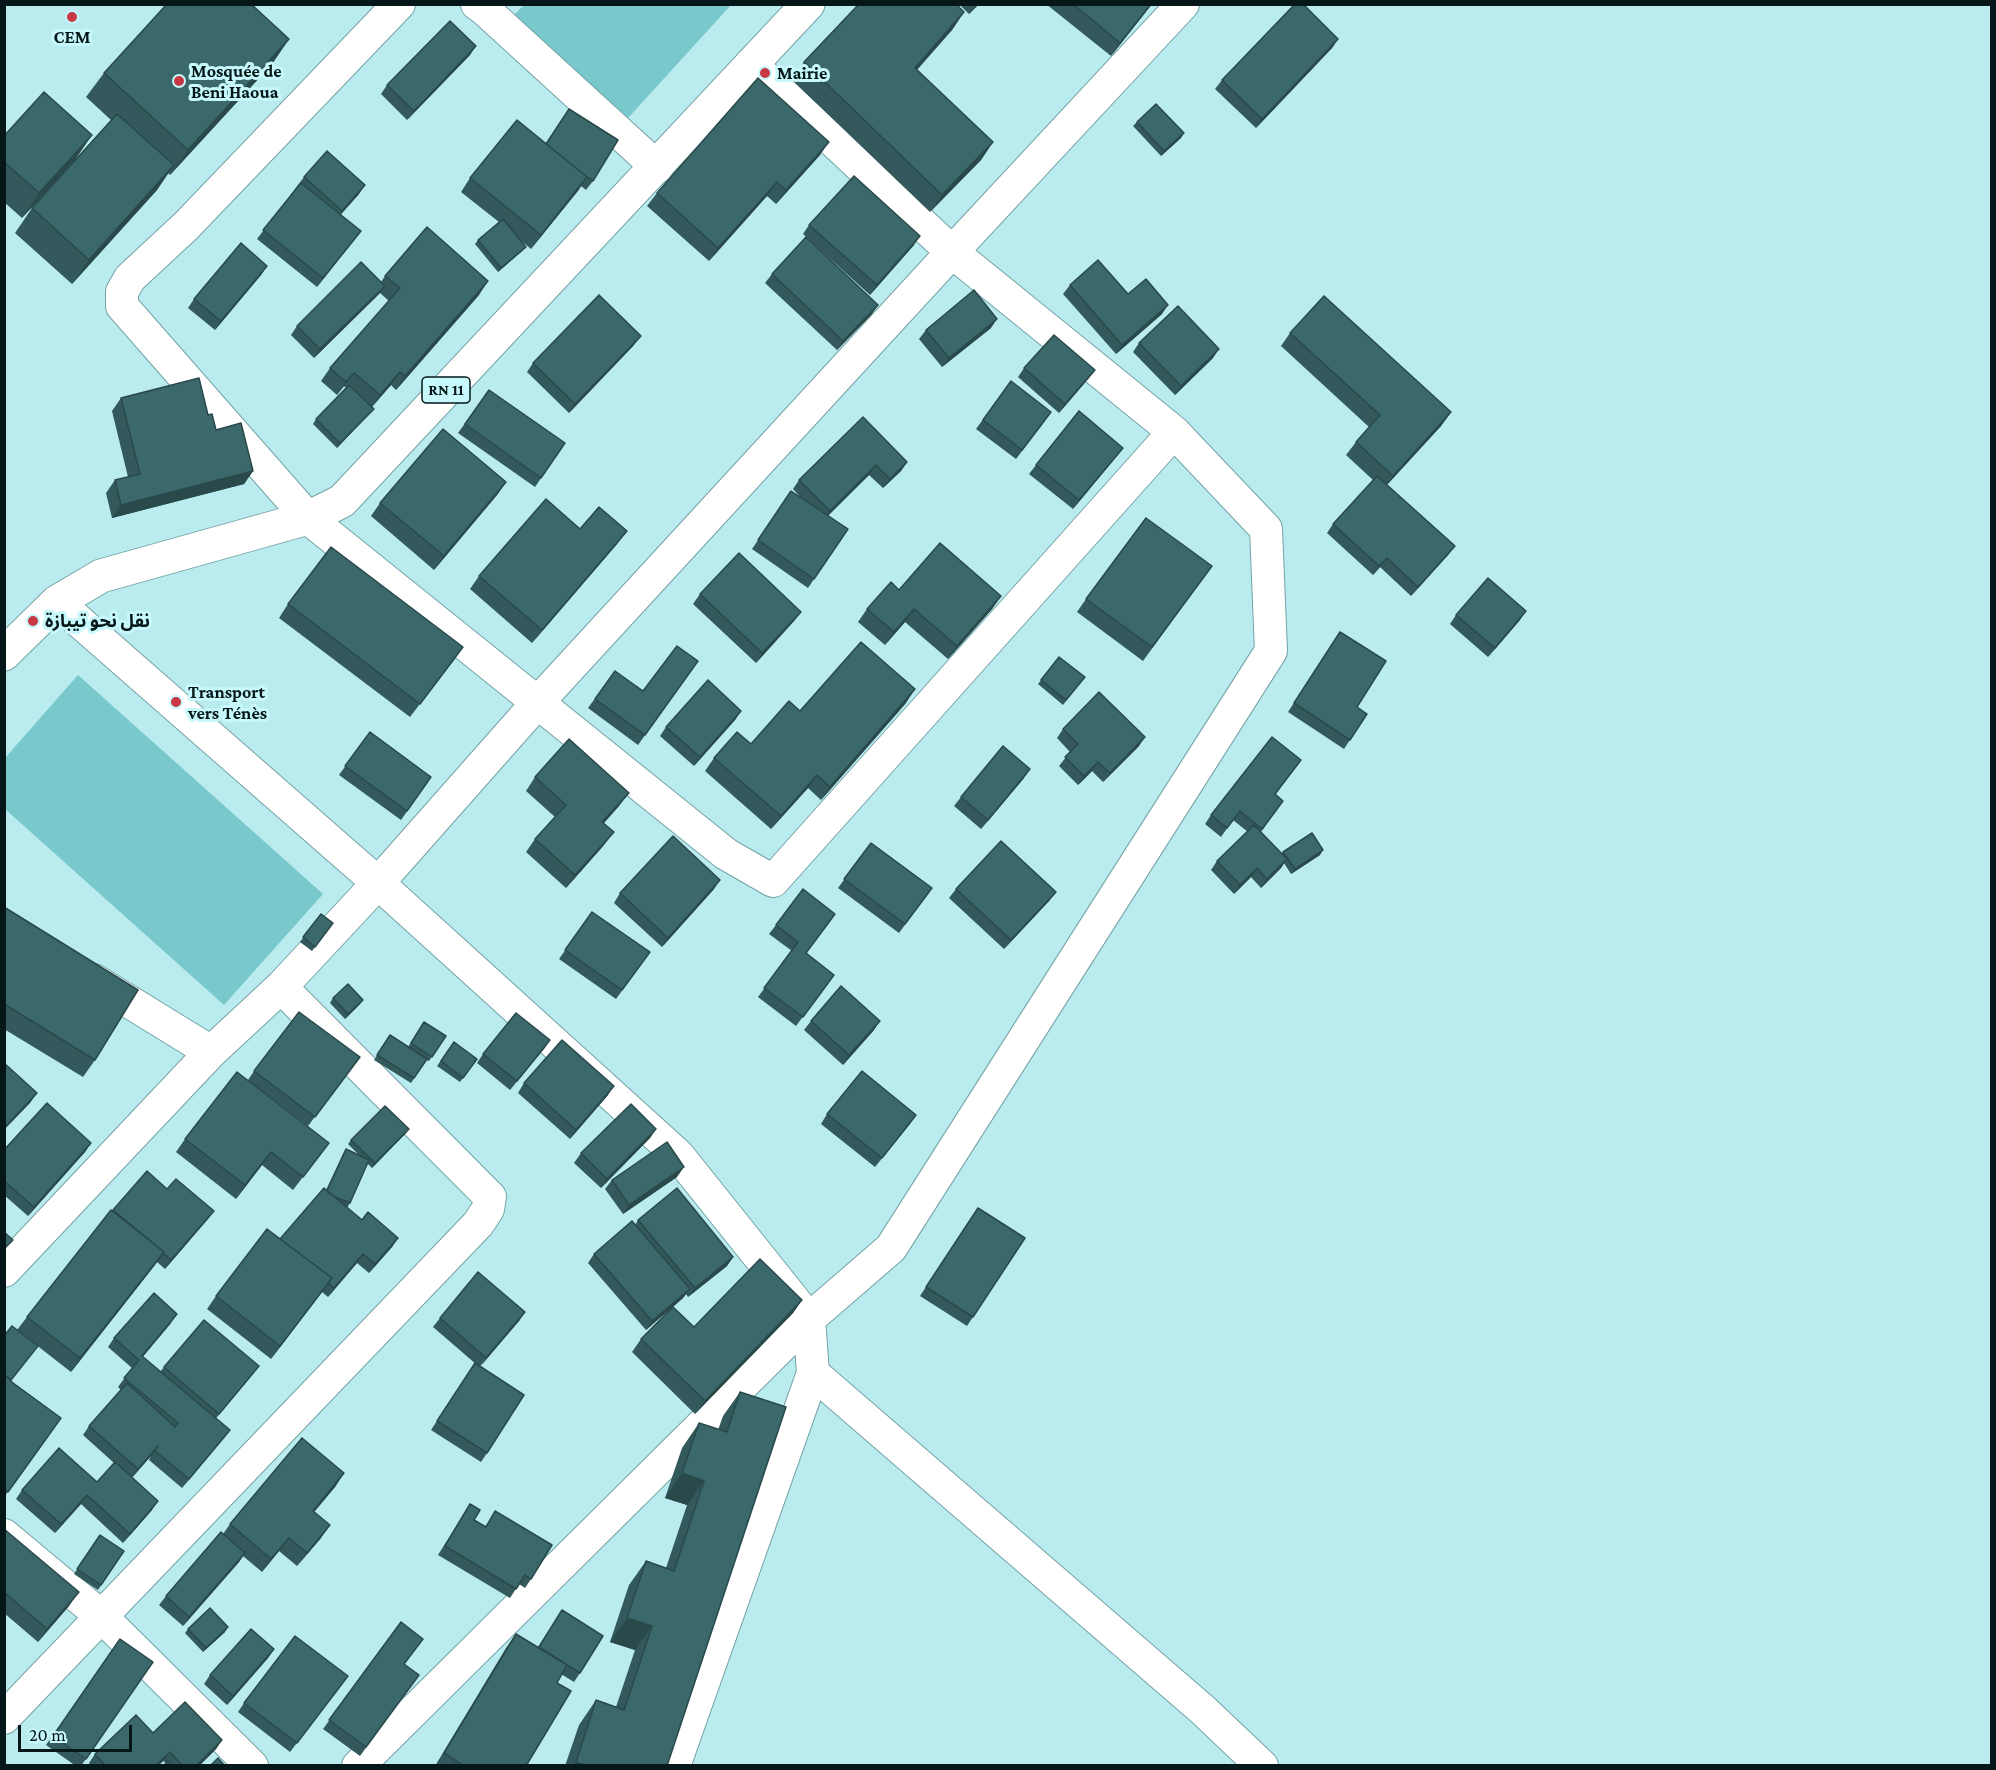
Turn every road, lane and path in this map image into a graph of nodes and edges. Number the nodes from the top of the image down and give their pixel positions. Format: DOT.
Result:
graph roads {
  1 [pos="399,4"];
  2 [pos="808,4"];
  3 [pos="1184,4"];
  4 [pos="483,6"];
  5 [pos="751,64"];
  6 [pos="657,167"];
  7 [pos="952,252"];
  8 [pos="1174,432"];
  9 [pos="308,518"];
  10 [pos="57,602"];
  11 [pos="4,654"];
  12 [pos="538,702"];
  13 [pos="378,884"];
  14 [pos="73,967"];
  15 [pos="281,987"];
  16 [pos="211,1052"];
  17 [pos="4,1270"];
  18 [pos="809,1319"];
  19 [pos="813,1373"];
  20 [pos="4,1535"];
  21 [pos="101,1616"];
  22 [pos="4,1718"];
  23 [pos="252,1766"];
  24 [pos="358,1766"];
  25 [pos="674,1766"];
  26 [pos="1262,1766"];
  1 -- 9 [label="street"];
  2 -- 5 [label="main road, RN 11"];
  3 -- 7 [label="street"];
  4 -- 6 [label="street"];
  5 -- 6 [label="main road, RN 11"];
  5 -- 7 [label="street"];
  6 -- 9 [label="main road, RN 11"];
  7 -- 8 [label="street"];
  7 -- 12 [label="street"];
  8 -- 12 [label="street"];
  8 -- 18 [label="street"];
  9 -- 10 [label="main road, RN 11"];
  9 -- 12 [label="street"];
  10 -- 11 [label="main road, RN 11"];
  10 -- 13 [label="street"];
  12 -- 13 [label="street"];
  13 -- 15 [label="street"];
  13 -- 18 [label="street"];
  14 -- 16 [label="street"];
  15 -- 16 [label="street"];
  15 -- 21 [label="street"];
  16 -- 17 [label="street"];
  18 -- 19 [label="street"];
  18 -- 24 [label="street"];
  19 -- 25 [label="street"];
  19 -- 26 [label="street"];
  20 -- 21 [label="street"];
  21 -- 22 [label="street"];
  21 -- 23 [label="street"];
}
